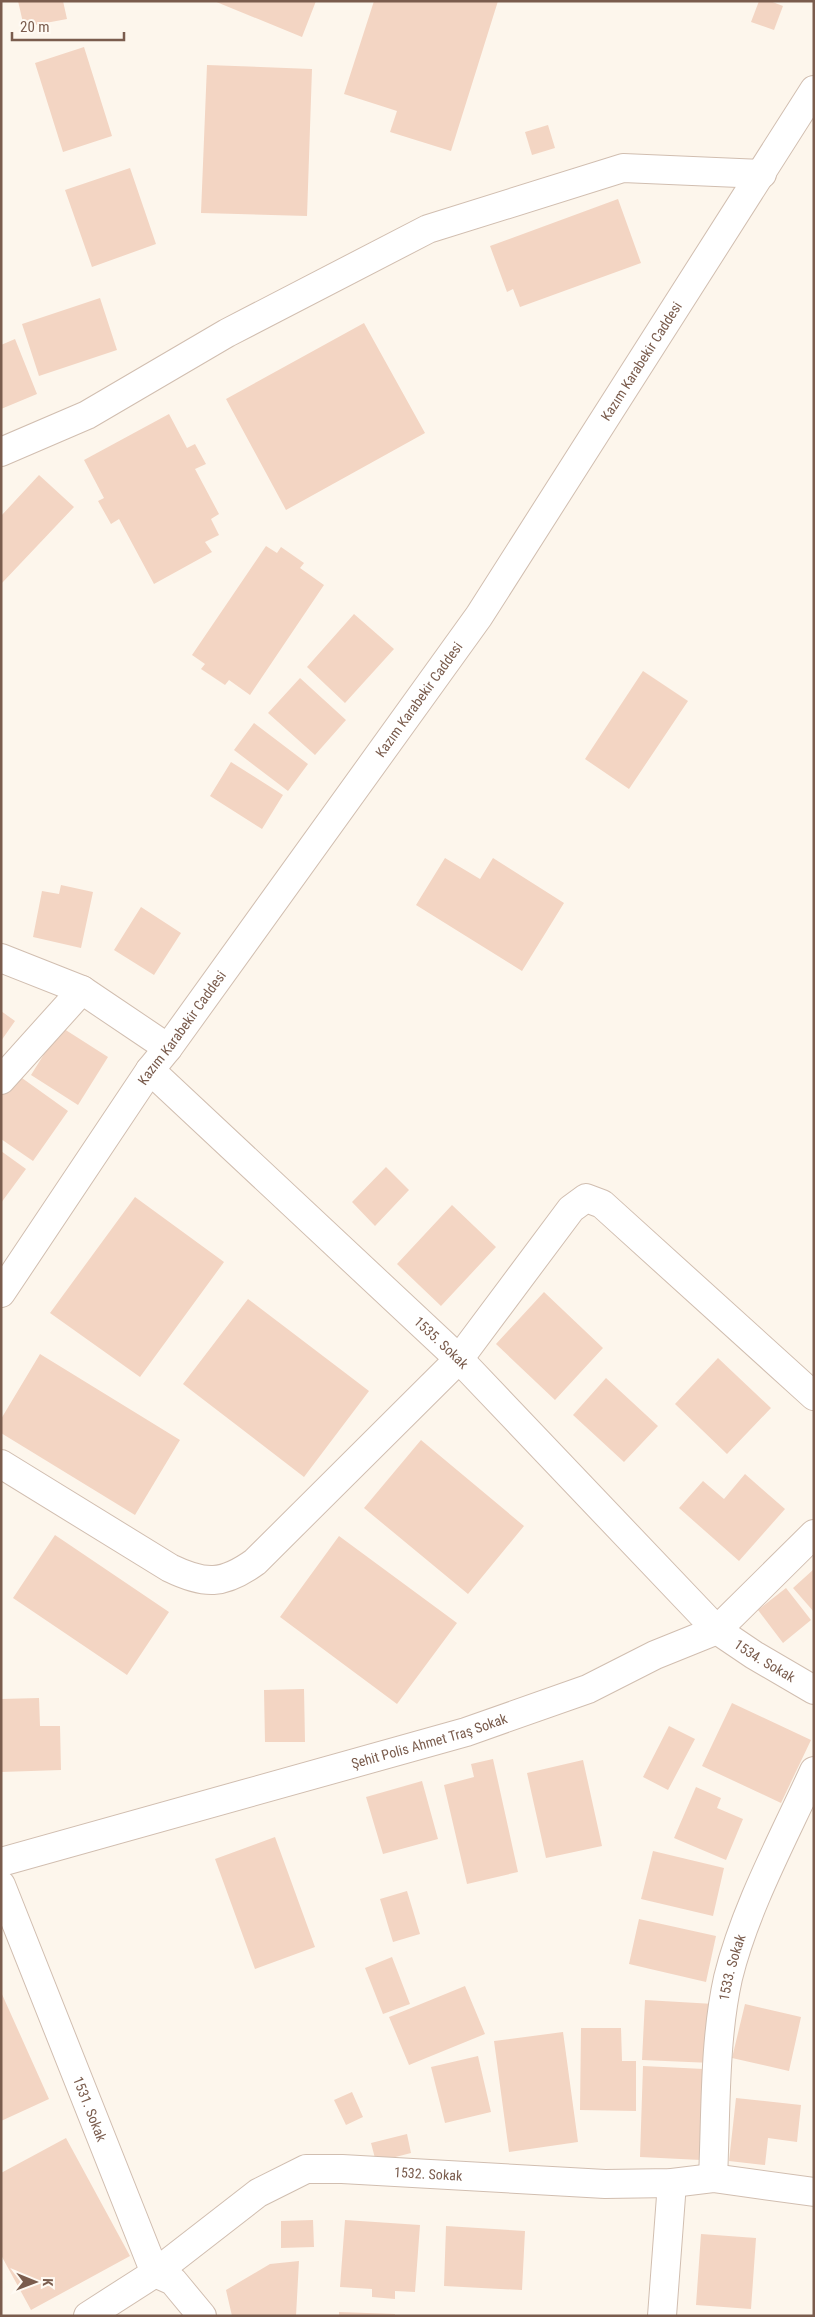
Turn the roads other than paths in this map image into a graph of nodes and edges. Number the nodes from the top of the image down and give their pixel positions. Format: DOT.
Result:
graph roads {
  1 [pos="814,90"];
  2 [pos="762,174"];
  3 [pos="1,452"];
  4 [pos="1,958"];
  5 [pos="82,990"];
  6 [pos="168,1048"];
  7 [pos="150,1070"];
  8 [pos="1,1080"];
  9 [pos="1,1293"];
  10 [pos="459,1359"];
  11 [pos="814,1396"];
  12 [pos="1,1464"];
  13 [pos="814,1534"];
  14 [pos="717,1630"];
  15 [pos="814,1690"];
  16 [pos="814,1771"];
  17 [pos="1,1862"];
  18 [pos="1,1885"];
  19 [pos="713,2178"];
  20 [pos="672,2183"];
  21 [pos="814,2192"];
  22 [pos="154,2273"];
  23 [pos="88,2316"];
  24 [pos="202,2316"];
  25 [pos="662,2316"];
  1 -- 2 [label="street, Kazım Karabekir Caddesi"];
  2 -- 3 [label="street"];
  2 -- 6 [label="street, Kazım Karabekir Caddesi"];
  4 -- 5 [label="street"];
  5 -- 6 [label="street"];
  5 -- 8 [label="street"];
  6 -- 7 [label="street, Kazım Karabekir Caddesi"];
  7 -- 9 [label="street, Kazım Karabekir Caddesi"];
  7 -- 10 [label="street, 1535. Sokak"];
  10 -- 11 [label="street"];
  10 -- 12 [label="street"];
  10 -- 14 [label="street, 1535. Sokak"];
  13 -- 14 [label="street, Şehit Polis Ahmet Traş Sokak"];
  14 -- 15 [label="street, 1534. Sokak"];
  14 -- 17 [label="street, Şehit Polis Ahmet Traş Sokak"];
  16 -- 19 [label="street, 1533. Sokak"];
  18 -- 22 [label="street, 1531. Sokak"];
  19 -- 20 [label="street, 1532. Sokak"];
  19 -- 21 [label="street, 1532. Sokak"];
  20 -- 22 [label="street, 1532. Sokak"];
  20 -- 25 [label="street"];
  22 -- 23 [label="street, 1532. Sokak"];
  22 -- 24 [label="street"];
}
